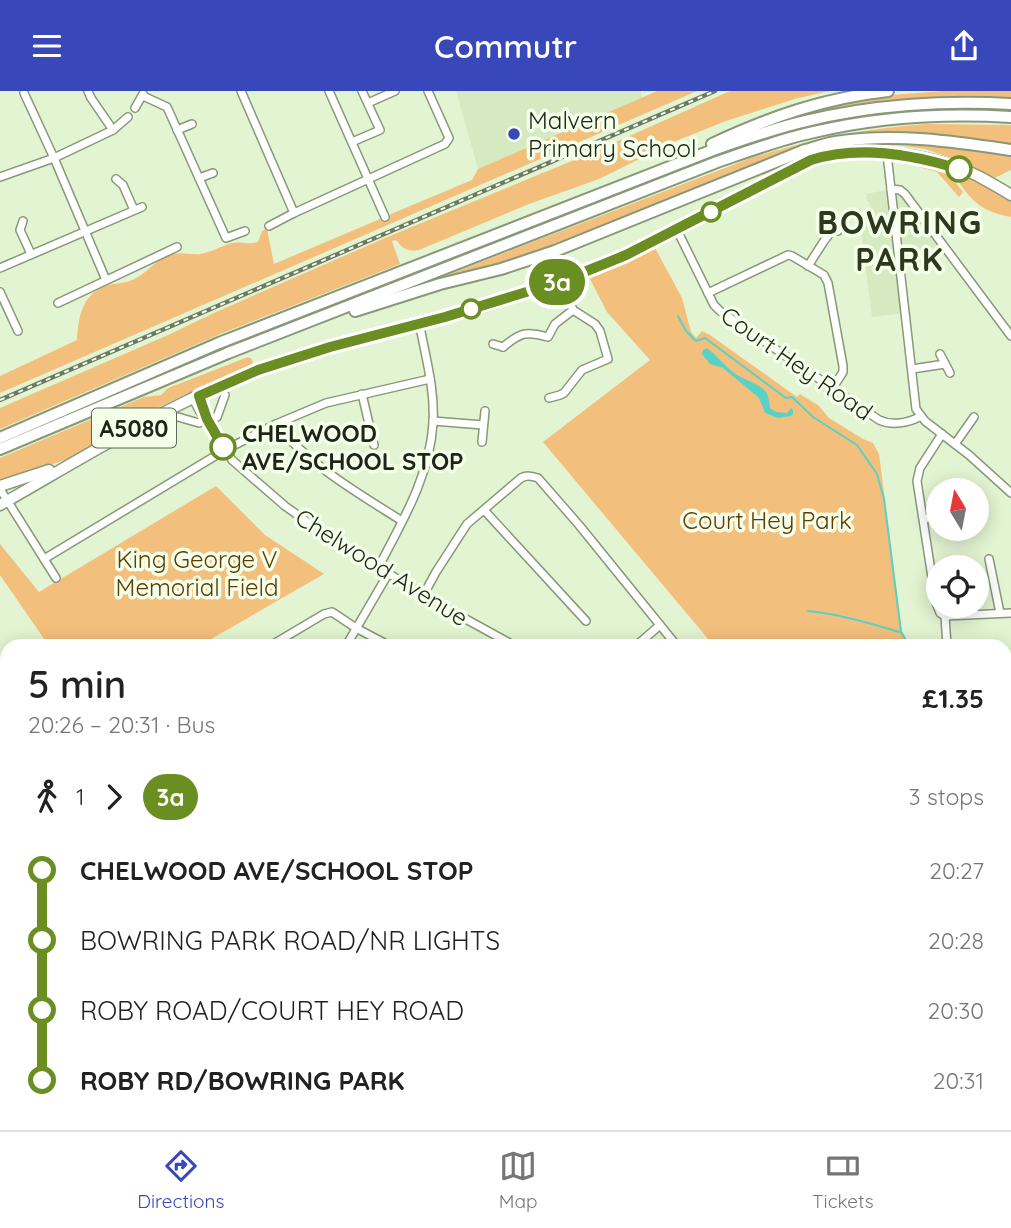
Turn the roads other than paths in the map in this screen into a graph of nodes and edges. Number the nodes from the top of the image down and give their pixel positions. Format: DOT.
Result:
graph roads {
  1 [pos="88,91"];
  2 [pos="241,91"];
  3 [pos="328,91"];
  4 [pos="362,91"];
  5 [pos="395,91"];
  6 [pos="428,91"];
  7 [pos="888,91"];
  8 [pos="23,93"];
  9 [pos="143,93"];
  10 [pos="368,103"];
  11 [pos="1011,104"];
  12 [pos="135,109"];
  13 [pos="128,117"];
  14 [pos="1011,117"];
  15 [pos="192,124"];
  16 [pos="177,130"];
  17 [pos="113,131"];
  18 [pos="352,142"];
  19 [pos="1011,150"];
  20 [pos="887,154"];
  21 [pos="54,158"];
  22 [pos="213,173"];
  23 [pos="0,177"];
  24 [pos="199,179"];
  25 [pos="369,179"];
  26 [pos="123,182"];
  27 [pos="891,189"];
  28 [pos="1011,195"];
  29 [pos="585,200"];
  30 [pos="294,213"];
  31 [pos="385,217"];
  32 [pos="23,221"];
  33 [pos="269,226"];
  34 [pos="677,230"];
  35 [pos="86,231"];
  36 [pos="244,231"];
  37 [pos="838,231"];
  38 [pos="166,241"];
  39 [pos="31,254"];
  40 [pos="808,265"];
  41 [pos="0,268"];
  42 [pos="106,280"];
  43 [pos="562,281"];
  44 [pos="0,292"];
  45 [pos="708,293"];
  46 [pos="67,299"];
  47 [pos="58,303"];
  48 [pos="71,308"];
  49 [pos="573,310"];
  50 [pos="18,331"];
  51 [pos="421,332"];
  52 [pos="1011,336"];
  53 [pos="261,341"];
  54 [pos="493,344"];
  55 [pos="503,347"];
  56 [pos="940,354"];
  57 [pos="510,356"];
  58 [pos="945,364"];
  59 [pos="912,369"];
  60 [pos="950,373"];
  61 [pos="430,379"];
  62 [pos="832,389"];
  63 [pos="543,391"];
  64 [pos="362,394"];
  65 [pos="225,395"];
  66 [pos="196,398"];
  67 [pos="549,398"];
  68 [pos="550,408"];
  69 [pos="485,411"];
  70 [pos="921,416"];
  71 [pos="178,418"];
  72 [pos="974,418"];
  73 [pos="208,420"];
  74 [pos="433,421"];
  75 [pos="276,423"];
  76 [pos="483,425"];
  77 [pos="942,434"];
  78 [pos="0,438"];
  79 [pos="482,442"];
  80 [pos="955,444"];
  81 [pos="374,446"];
  82 [pos="0,449"];
  83 [pos="225,450"];
  84 [pos="76,460"];
  85 [pos="0,488"];
  86 [pos="1011,493"];
  87 [pos="4,503"];
  88 [pos="484,510"];
  89 [pos="926,518"];
  90 [pos="923,519"];
  91 [pos="402,521"];
  92 [pos="929,555"];
  93 [pos="44,559"];
  94 [pos="989,559"];
  95 [pos="379,568"];
  96 [pos="388,574"];
  97 [pos="56,578"];
  98 [pos="424,594"];
  99 [pos="989,613"];
  100 [pos="1000,613"];
  101 [pos="1011,613"];
  102 [pos="945,618"];
  103 [pos="586,621"];
  104 [pos="660,625"];
  105 [pos="356,628"];
  106 [pos="282,639"];
  107 [pos="350,639"];
  108 [pos="377,639"];
  109 [pos="502,639"];
  110 [pos="644,639"];
  111 [pos="671,639"];
  112 [pos="947,639"];
  1 -- 17 [label="street"];
  2 -- 30 [label="street"];
  3 -- 18 [label="street"];
  4 -- 10 [label="street"];
  5 -- 10 [label="street"];
  6 -- 25 [label="street"];
  7 -- 29 [label="highway"];
  8 -- 21 [label="street"];
  9 -- 12 [label="street"];
  9 -- 16 [label="street"];
  10 -- 18 [label="street"];
  11 -- 29 [label="highway"];
  13 -- 17 [label="street"];
  14 -- 53 [label="highway"];
  15 -- 16 [label="street"];
  16 -- 24 [label="street"];
  17 -- 21 [label="street"];
  18 -- 25 [label="street"];
  19 -- 53 [label="highway"];
  20 -- 27 [label="street"];
  20 -- 28 [label="main road, A5080"];
  20 -- 34 [label="main road, A5080"];
  21 -- 23 [label="street"];
  21 -- 35 [label="street"];
  22 -- 24 [label="street"];
  24 -- 36 [label="street"];
  25 -- 30 [label="street"];
  25 -- 31 [label="street"];
  26 -- 35 [label="street"];
  27 -- 52 [label="street"];
  27 -- 59 [label="street"];
  29 -- 78 [label="highway"];
  30 -- 33 [label="street"];
  32 -- 39 [label="street"];
  34 -- 43 [label="main road, A5080"];
  34 -- 45 [label="street, Court Hey Road"];
  35 -- 39 [label="street"];
  35 -- 42 [label="street"];
  37 -- 40 [label="street"];
  38 -- 42 [label="street"];
  39 -- 41 [label="street"];
  40 -- 45 [label="street"];
  40 -- 62 [label="street"];
  42 -- 46 [label="street"];
  43 -- 49 [label="street"];
  43 -- 66 [label="main road, A5080"];
  44 -- 50 [label="street"];
  45 -- 62 [label="street, Court Hey Road"];
  46 -- 47 [label="street"];
  46 -- 48 [label="street"];
  49 -- 55 [label="street"];
  49 -- 67 [label="street"];
  51 -- 61 [label="street"];
  53 -- 82 [label="highway"];
  54 -- 55 [label="street"];
  55 -- 57 [label="street"];
  56 -- 58 [label="street"];
  58 -- 59 [label="street"];
  58 -- 60 [label="street"];
  59 -- 70 [label="street"];
  61 -- 64 [label="street"];
  61 -- 74 [label="street"];
  62 -- 70 [label="street, Court Hey Road"];
  63 -- 67 [label="street"];
  64 -- 75 [label="street"];
  64 -- 81 [label="street"];
  65 -- 73 [label="street"];
  66 -- 73 [label="street, Chelwood Avenue"];
  66 -- 84 [label="main road, A5080"];
  67 -- 68 [label="street"];
  69 -- 76 [label="street"];
  70 -- 77 [label="street"];
  71 -- 73 [label="street"];
  72 -- 80 [label="street"];
  73 -- 83 [label="street, Chelwood Avenue"];
  74 -- 76 [label="street"];
  74 -- 91 [label="street"];
  75 -- 83 [label="street"];
  75 -- 91 [label="street"];
  76 -- 79 [label="street"];
  77 -- 80 [label="street"];
  77 -- 90 [label="street"];
  80 -- 86 [label="street"];
  83 -- 93 [label="street"];
  83 -- 95 [label="street, Chelwood Avenue"];
  84 -- 85 [label="main road, A5080"];
  84 -- 87 [label="main road, A5080"];
  85 -- 87 [label="street"];
  87 -- 93 [label="street"];
  88 -- 98 [label="street"];
  88 -- 103 [label="street"];
  88 -- 104 [label="street"];
  89 -- 90 [label="street"];
  90 -- 92 [label="street"];
  91 -- 95 [label="street"];
  93 -- 97 [label="street"];
  94 -- 100 [label="street"];
  95 -- 96 [label="street, Chelwood Avenue"];
  96 -- 98 [label="street, Chelwood Avenue"];
  96 -- 105 [label="street"];
  98 -- 109 [label="street, Chelwood Avenue"];
  99 -- 100 [label="street"];
  100 -- 101 [label="street"];
  102 -- 112 [label="street"];
  104 -- 110 [label="street"];
  104 -- 111 [label="street"];
  105 -- 106 [label="street"];
  105 -- 107 [label="street"];
  105 -- 108 [label="street"];
}
